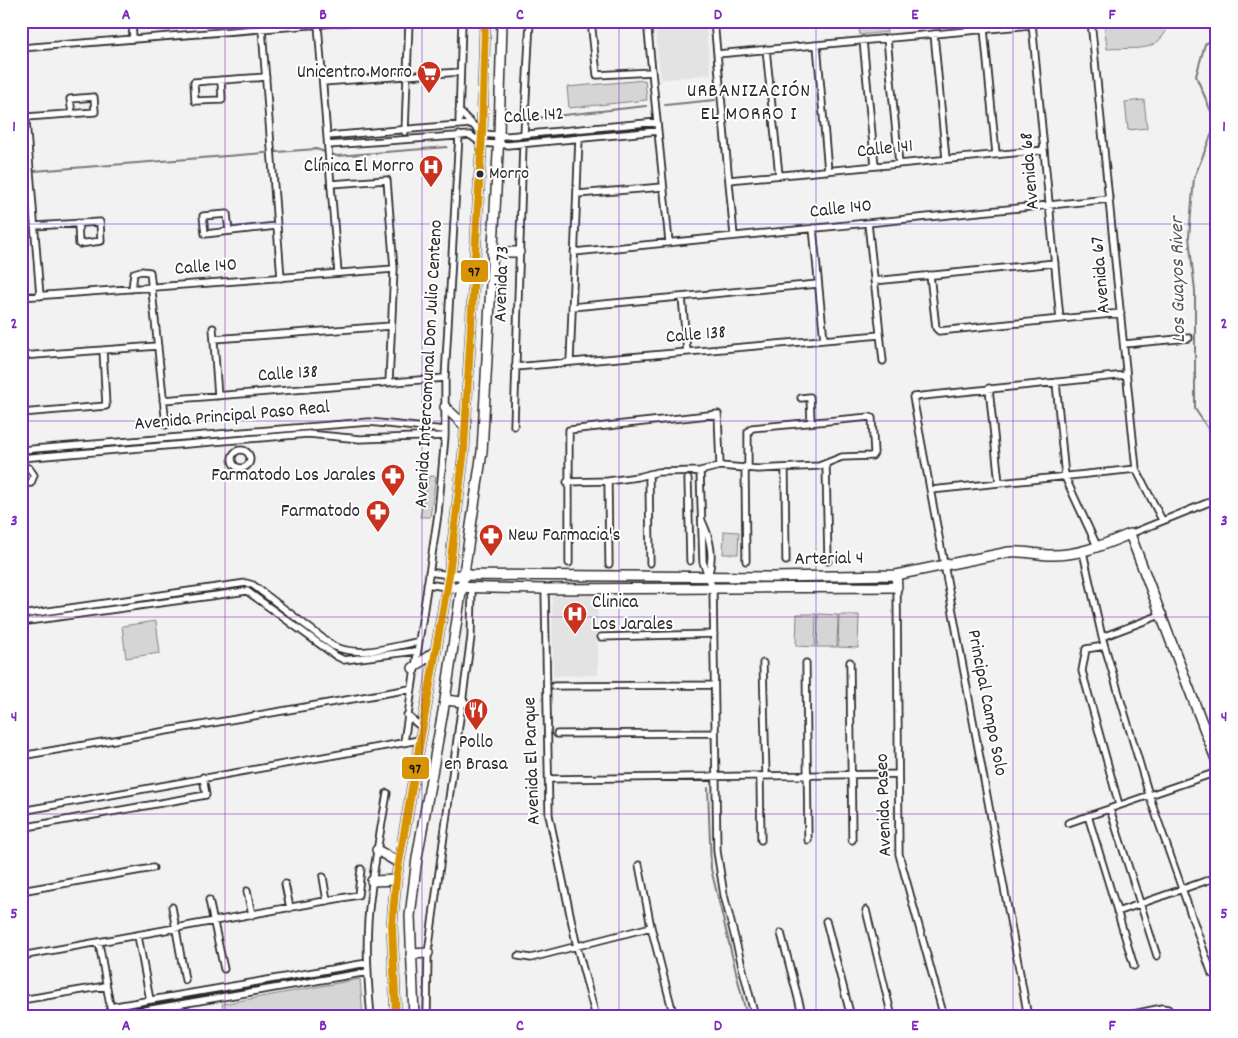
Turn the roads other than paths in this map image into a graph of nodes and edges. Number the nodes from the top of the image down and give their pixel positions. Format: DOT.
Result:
graph roads {
  1 [pos="132,21"];
  2 [pos="361,21"];
  3 [pos="409,21"];
  4 [pos="462,21"];
  5 [pos="485,21"];
  6 [pos="502,21"];
  7 [pos="530,21"];
  8 [pos="591,21"];
  9 [pos="647,21"];
  10 [pos="714,21"];
  11 [pos="1091,21"];
  12 [pos="1032,23"];
  13 [pos="318,25"];
  14 [pos="262,29"];
  15 [pos="984,29"];
  16 [pos="934,34"];
  17 [pos="887,38"];
  18 [pos="133,39"];
  19 [pos="863,40"];
  20 [pos="817,44"];
  21 [pos="21,48"];
  22 [pos="766,49"];
  23 [pos="717,54"];
  24 [pos="21,58"];
  25 [pos="460,72"];
  26 [pos="652,72"];
  27 [pos="407,75"];
  28 [pos="266,77"];
  29 [pos="221,80"];
  30 [pos="323,82"];
  31 [pos="459,111"];
  32 [pos="72,114"];
  33 [pos="26,117"];
  34 [pos="657,122"];
  35 [pos="459,124"];
  36 [pos="470,124"];
  37 [pos="406,130"];
  38 [pos="658,131"];
  39 [pos="482,134"];
  40 [pos="524,134"];
  41 [pos="459,135"];
  42 [pos="498,135"];
  43 [pos="327,136"];
  44 [pos="579,138"];
  45 [pos="405,139"];
  46 [pos="482,143"];
  47 [pos="523,144"];
  48 [pos="498,145"];
  49 [pos="328,147"];
  50 [pos="1044,150"];
  51 [pos="996,154"];
  52 [pos="946,159"];
  53 [pos="900,164"];
  54 [pos="875,166"];
  55 [pos="828,171"];
  56 [pos="779,176"];
  57 [pos="729,180"];
  58 [pos="331,184"];
  59 [pos="663,187"];
  60 [pos="577,194"];
  61 [pos="1110,199"];
  62 [pos="1049,205"];
  63 [pos="78,223"];
  64 [pos="868,223"];
  65 [pos="34,226"];
  66 [pos="276,226"];
  67 [pos="813,228"];
  68 [pos="229,231"];
  69 [pos="734,236"];
  70 [pos="669,242"];
  71 [pos="492,252"];
  72 [pos="519,252"];
  73 [pos="574,252"];
  74 [pos="1055,263"];
  75 [pos="394,269"];
  76 [pos="338,273"];
  77 [pos="930,275"];
  78 [pos="281,278"];
  79 [pos="874,280"];
  80 [pos="818,284"];
  81 [pos="153,287"];
  82 [pos="132,289"];
  83 [pos="40,296"];
  84 [pos="21,297"];
  85 [pos="682,297"];
  86 [pos="572,307"];
  87 [pos="1121,313"];
  88 [pos="1060,319"];
  89 [pos="391,326"];
  90 [pos="214,328"];
  91 [pos="880,335"];
  92 [pos="1188,338"];
  93 [pos="214,339"];
  94 [pos="824,340"];
  95 [pos="1124,344"];
  96 [pos="158,346"];
  97 [pos="103,350"];
  98 [pos="687,352"];
  99 [pos="21,356"];
  100 [pos="883,361"];
  101 [pos="570,362"];
  102 [pos="515,367"];
  103 [pos="1126,375"];
  104 [pos="446,378"];
  105 [pos="1056,382"];
  106 [pos="389,383"];
  107 [pos="989,388"];
  108 [pos="218,396"];
  109 [pos="801,398"];
  110 [pos="163,400"];
  111 [pos="445,407"];
  112 [pos="21,413"];
  113 [pos="811,422"];
  114 [pos="338,424"];
  115 [pos="166,425"];
  116 [pos="514,426"];
  117 [pos="466,427"];
  118 [pos="242,431"];
  119 [pos="445,433"];
  120 [pos="338,437"];
  121 [pos="243,439"];
  122 [pos="24,449"];
  123 [pos="241,450"];
  124 [pos="24,458"];
  125 [pos="826,464"];
  126 [pos="720,466"];
  127 [pos="747,467"];
  128 [pos="22,468"];
  129 [pos="785,468"];
  130 [pos="1136,470"];
  131 [pos="700,471"];
  132 [pos="649,474"];
  133 [pos="1065,477"];
  134 [pos="688,479"];
  135 [pos="608,481"];
  136 [pos="567,482"];
  137 [pos="999,483"];
  138 [pos="21,484"];
  139 [pos="931,490"];
  140 [pos="1217,499"];
  141 [pos="689,504"];
  142 [pos="701,505"];
  143 [pos="1162,520"];
  144 [pos="1130,534"];
  145 [pos="1098,548"];
  146 [pos="1083,552"];
  147 [pos="690,561"];
  148 [pos="746,561"];
  149 [pos="786,561"];
  150 [pos="828,561"];
  151 [pos="569,563"];
  152 [pos="650,563"];
  153 [pos="609,564"];
  154 [pos="944,565"];
  155 [pos="430,572"];
  156 [pos="449,575"];
  157 [pos="896,575"];
  158 [pos="464,577"];
  159 [pos="545,577"];
  160 [pos="708,577"];
  161 [pos="248,584"];
  162 [pos="427,584"];
  163 [pos="446,587"];
  164 [pos="897,587"];
  165 [pos="467,588"];
  166 [pos="713,588"];
  167 [pos="545,589"];
  168 [pos="247,591"];
  169 [pos="136,598"];
  170 [pos="137,606"];
  171 [pos="1163,614"];
  172 [pos="21,615"];
  173 [pos="21,622"];
  174 [pos="714,634"];
  175 [pos="601,637"];
  176 [pos="1102,637"];
  177 [pos="417,642"];
  178 [pos="1104,646"];
  179 [pos="416,651"];
  180 [pos="434,652"];
  181 [pos="763,662"];
  182 [pos="850,662"];
  183 [pos="806,663"];
  184 [pos="413,668"];
  185 [pos="714,685"];
  186 [pos="554,686"];
  187 [pos="410,689"];
  188 [pos="445,700"];
  189 [pos="463,702"];
  190 [pos="407,715"];
  191 [pos="422,727"];
  192 [pos="714,733"];
  193 [pos="558,734"];
  194 [pos="419,740"];
  195 [pos="404,742"];
  196 [pos="21,756"];
  197 [pos="1217,762"];
  198 [pos="1217,772"];
  199 [pos="898,774"];
  200 [pos="851,775"];
  201 [pos="807,776"];
  202 [pos="203,777"];
  203 [pos="715,777"];
  204 [pos="763,777"];
  205 [pos="549,779"];
  206 [pos="387,793"];
  207 [pos="1149,795"];
  208 [pos="1119,806"];
  209 [pos="1110,809"];
  210 [pos="21,811"];
  211 [pos="1088,816"];
  212 [pos="1068,823"];
  213 [pos="21,828"];
  214 [pos="761,840"];
  215 [pos="808,840"];
  216 [pos="852,840"];
  217 [pos="378,850"];
  218 [pos="399,863"];
  219 [pos="639,865"];
  220 [pos="152,868"];
  221 [pos="361,869"];
  222 [pos="323,877"];
  223 [pos="1217,877"];
  224 [pos="396,880"];
  225 [pos="372,881"];
  226 [pos="285,884"];
  227 [pos="1184,889"];
  228 [pos="21,891"];
  229 [pos="247,892"];
  230 [pos="209,900"];
  231 [pos="328,901"];
  232 [pos="1140,904"];
  233 [pos="172,907"];
  234 [pos="290,908"];
  235 [pos="866,910"];
  236 [pos="1118,912"];
  237 [pos="252,915"];
  238 [pos="826,921"];
  239 [pos="214,922"];
  240 [pos="651,927"];
  241 [pos="176,929"];
  242 [pos="781,933"];
  243 [pos="138,936"];
  244 [pos="99,943"];
  245 [pos="577,947"];
  246 [pos="428,953"];
  247 [pos="411,954"];
  248 [pos="21,956"];
  249 [pos="518,956"];
  250 [pos="1157,956"];
  251 [pos="367,963"];
  252 [pos="1134,966"];
  253 [pos="224,969"];
  254 [pos="368,972"];
  255 [pos="1212,974"];
  256 [pos="185,980"];
  257 [pos="106,986"];
  258 [pos="224,987"];
  259 [pos="226,996"];
  260 [pos="21,1000"];
  261 [pos="150,1000"];
  262 [pos="110,1007"];
  263 [pos="112,1017"];
  264 [pos="371,1017"];
  265 [pos="396,1017"];
  266 [pos="414,1017"];
  267 [pos="427,1017"];
  268 [pos="596,1017"];
  269 [pos="674,1017"];
  270 [pos="755,1017"];
  271 [pos="803,1017"];
  272 [pos="851,1017"];
  273 [pos="892,1017"];
  274 [pos="944,1017"];
  275 [pos="1028,1017"];
  276 [pos="1119,1017"];
  277 [pos="1173,1017"];
  1 -- 18 [label="street"];
  2 -- 13 [label="street"];
  3 -- 27 [label="street"];
  4 -- 25 [label="street"];
  5 -- 39 [label="main road, Avenida Intercomunal Don Julio Centeno"];
  6 -- 42 [label="main road"];
  7 -- 40 [label="street"];
  8 -- 26 [label="street"];
  9 -- 26 [label="street"];
  10 -- 23 [label="street"];
  11 -- 61 [label="street, Avenida 67"];
  12 -- 15 [label="street"];
  12 -- 50 [label="street, Avenida 68"];
  13 -- 14 [label="street"];
  13 -- 30 [label="street"];
  14 -- 18 [label="street"];
  14 -- 28 [label="street"];
  15 -- 16 [label="street"];
  15 -- 51 [label="street"];
  16 -- 17 [label="street"];
  16 -- 52 [label="street"];
  17 -- 19 [label="street"];
  17 -- 53 [label="street"];
  18 -- 21 [label="street"];
  19 -- 20 [label="street"];
  19 -- 54 [label="street"];
  20 -- 22 [label="street"];
  20 -- 55 [label="street"];
  22 -- 23 [label="street"];
  22 -- 56 [label="street"];
  23 -- 57 [label="street"];
  24 -- 33 [label="street"];
  25 -- 27 [label="street"];
  25 -- 31 [label="street"];
  26 -- 34 [label="street"];
  27 -- 30 [label="street"];
  27 -- 37 [label="street"];
  28 -- 29 [label="street"];
  28 -- 66 [label="street"];
  29 -- 29 [label="street"];
  30 -- 43 [label="street"];
  31 -- 35 [label="street"];
  31 -- 36 [label="street, Calle 142"];
  32 -- 32 [label="street"];
  32 -- 33 [label="street"];
  33 -- 65 [label="street"];
  34 -- 38 [label="street"];
  34 -- 40 [label="street, Calle 142"];
  35 -- 36 [label="street"];
  35 -- 37 [label="street"];
  36 -- 39 [label="street, Calle 142"];
  37 -- 43 [label="street"];
  37 -- 45 [label="street"];
  38 -- 44 [label="street, Calle 142"];
  38 -- 59 [label="street"];
  39 -- 42 [label="street, Calle 142"];
  39 -- 46 [label="main road, Avenida Intercomunal Don Julio Centeno"];
  40 -- 42 [label="street, Calle 142"];
  41 -- 45 [label="street, Calle 142"];
  41 -- 46 [label="street, Calle 142"];
  41 -- 104 [label="street, Avenida Intercomunal Don Julio Centeno"];
  42 -- 48 [label="main road"];
  43 -- 49 [label="street"];
  44 -- 47 [label="street, Calle 142"];
  44 -- 60 [label="street"];
  45 -- 49 [label="street, Calle 142"];
  46 -- 48 [label="street, Calle 142"];
  46 -- 117 [label="main road, Avenida Intercomunal Don Julio Centeno"];
  47 -- 48 [label="street, Calle 142"];
  47 -- 72 [label="street, Avenida 73"];
  48 -- 71 [label="main road"];
  49 -- 58 [label="street"];
  50 -- 51 [label="street, Calle 141"];
  50 -- 62 [label="street, Avenida 68"];
  51 -- 52 [label="street, Calle 141"];
  52 -- 53 [label="street, Calle 141"];
  53 -- 54 [label="street, Calle 141"];
  54 -- 55 [label="street, Calle 141"];
  55 -- 56 [label="street, Calle 141"];
  56 -- 57 [label="street, Calle 141"];
  57 -- 69 [label="street"];
  58 -- 75 [label="street"];
  58 -- 76 [label="street"];
  59 -- 60 [label="street"];
  59 -- 70 [label="street"];
  60 -- 73 [label="street"];
  61 -- 62 [label="street, Calle 140"];
  61 -- 87 [label="street, Avenida 67"];
  62 -- 64 [label="street, Calle 140"];
  62 -- 74 [label="street, Avenida 68"];
  63 -- 63 [label="street"];
  63 -- 65 [label="street"];
  64 -- 67 [label="street, Calle 140"];
  64 -- 79 [label="street"];
  65 -- 83 [label="street"];
  66 -- 68 [label="street"];
  66 -- 78 [label="street"];
  67 -- 69 [label="street, Calle 140"];
  67 -- 80 [label="street"];
  68 -- 68 [label="street"];
  69 -- 70 [label="street, Calle 140"];
  70 -- 73 [label="street, Calle 140"];
  71 -- 72 [label="main road"];
  71 -- 158 [label="main road"];
  72 -- 102 [label="street, Avenida 73"];
  73 -- 86 [label="street"];
  74 -- 77 [label="street"];
  74 -- 88 [label="street, Avenida 68"];
  75 -- 76 [label="street, Calle 140"];
  75 -- 89 [label="street"];
  76 -- 78 [label="street, Calle 140"];
  77 -- 79 [label="street"];
  77 -- 88 [label="street"];
  78 -- 81 [label="street, Calle 140"];
  79 -- 91 [label="street"];
  80 -- 85 [label="street"];
  80 -- 94 [label="street"];
  81 -- 82 [label="street, Calle 140"];
  81 -- 82 [label="street"];
  81 -- 96 [label="street"];
  82 -- 83 [label="street, Calle 140"];
  83 -- 84 [label="street, Calle 140"];
  85 -- 86 [label="street"];
  85 -- 98 [label="street"];
  86 -- 101 [label="street"];
  87 -- 88 [label="street"];
  87 -- 95 [label="street, Avenida 67"];
  89 -- 93 [label="street"];
  89 -- 106 [label="street"];
  90 -- 93 [label="street"];
  91 -- 94 [label="street, Calle 138"];
  91 -- 100 [label="street"];
  92 -- 95 [label="street"];
  93 -- 108 [label="street"];
  94 -- 98 [label="street, Calle 138"];
  95 -- 103 [label="street, Avenida 67"];
  96 -- 97 [label="street"];
  96 -- 110 [label="street"];
  97 -- 99 [label="street"];
  97 -- 112 [label="street"];
  98 -- 101 [label="street, Calle 138"];
  101 -- 102 [label="street, Calle 138"];
  102 -- 116 [label="street, Avenida 73"];
  103 -- 105 [label="street"];
  103 -- 130 [label="street, Avenida 67"];
  104 -- 106 [label="street, Calle 138"];
  104 -- 111 [label="street, Avenida Intercomunal Don Julio Centeno"];
  105 -- 107 [label="street"];
  105 -- 133 [label="street"];
  106 -- 108 [label="street, Calle 138"];
  107 -- 137 [label="street"];
  107 -- 139 [label="street, Principal Campo Solo"];
  108 -- 110 [label="street, Calle 138"];
  109 -- 113 [label="street"];
  110 -- 115 [label="street"];
  111 -- 117 [label="main road"];
  111 -- 119 [label="street, Avenida Intercomunal Don Julio Centeno"];
  113 -- 125 [label="street"];
  113 -- 127 [label="street"];
  114 -- 118 [label="street, Avenida Principal Paso Real"];
  114 -- 119 [label="street, Avenida Principal Paso Real"];
  114 -- 120 [label="street"];
  117 -- 156 [label="main road, Avenida Intercomunal Don Julio Centeno"];
  118 -- 121 [label="street"];
  118 -- 122 [label="street, Avenida Principal Paso Real"];
  119 -- 120 [label="street, Avenida Principal Paso Real"];
  119 -- 155 [label="street, Avenida Intercomunal Don Julio Centeno"];
  120 -- 121 [label="street, Avenida Principal Paso Real"];
  121 -- 123 [label="street"];
  121 -- 124 [label="street, Avenida Principal Paso Real"];
  122 -- 124 [label="street"];
  124 -- 128 [label="street"];
  125 -- 129 [label="street"];
  125 -- 150 [label="street"];
  126 -- 127 [label="street"];
  126 -- 131 [label="street"];
  126 -- 136 [label="street"];
  127 -- 129 [label="street"];
  127 -- 148 [label="street"];
  128 -- 138 [label="street"];
  129 -- 149 [label="street"];
  130 -- 133 [label="street"];
  130 -- 143 [label="street, Avenida 67"];
  131 -- 132 [label="street"];
  131 -- 142 [label="street"];
  132 -- 135 [label="street"];
  132 -- 152 [label="street"];
  133 -- 137 [label="street"];
  133 -- 145 [label="street"];
  134 -- 141 [label="street"];
  135 -- 136 [label="street"];
  135 -- 153 [label="street"];
  136 -- 151 [label="street"];
  137 -- 139 [label="street"];
  139 -- 154 [label="street, Principal Campo Solo"];
  140 -- 143 [label="street, Arterial 4"];
  141 -- 142 [label="street"];
  141 -- 147 [label="street"];
  142 -- 160 [label="street"];
  143 -- 144 [label="street, Arterial 4"];
  144 -- 145 [label="main road, Arterial 4"];
  144 -- 171 [label="main road"];
  145 -- 146 [label="main road, Arterial 4"];
  146 -- 154 [label="main road, Arterial 4"];
  146 -- 176 [label="street"];
  154 -- 157 [label="main road, Arterial 4"];
  154 -- 275 [label="street, Principal Campo Solo"];
  155 -- 156 [label="street, Arterial 4"];
  155 -- 162 [label="street, Avenida Intercomunal Don Julio Centeno"];
  156 -- 158 [label="main road, Arterial 4"];
  156 -- 163 [label="main road, Avenida Intercomunal Don Julio Centeno"];
  157 -- 160 [label="main road, Arterial 4"];
  157 -- 164 [label="main road"];
  158 -- 159 [label="main road, Arterial 4"];
  158 -- 165 [label="main road"];
  159 -- 160 [label="main road, Arterial 4"];
  159 -- 167 [label="main road"];
  160 -- 166 [label="street"];
  161 -- 168 [label="street"];
  161 -- 169 [label="street"];
  161 -- 177 [label="street"];
  162 -- 163 [label="street, Arterial 4"];
  162 -- 177 [label="street, Avenida Intercomunal Don Julio Centeno"];
  163 -- 165 [label="main road, Arterial 4"];
  163 -- 180 [label="main road, Avenida Intercomunal Don Julio Centeno"];
  164 -- 166 [label="main road, Arterial 4"];
  164 -- 199 [label="street, Avenida Paseo"];
  165 -- 167 [label="main road, Arterial 4"];
  165 -- 188 [label="main road"];
  165 -- 189 [label="street"];
  166 -- 167 [label="main road, Arterial 4"];
  166 -- 174 [label="street"];
  167 -- 205 [label="street, Avenida El Parque"];
  168 -- 170 [label="street"];
  168 -- 179 [label="street"];
  169 -- 170 [label="street"];
  169 -- 172 [label="street"];
  170 -- 173 [label="street"];
  171 -- 176 [label="street"];
  171 -- 197 [label="main road"];
  174 -- 175 [label="street"];
  174 -- 185 [label="street"];
  176 -- 178 [label="street"];
  177 -- 179 [label="street, Avenida Intercomunal Don Julio Centeno"];
  178 -- 207 [label="street"];
  178 -- 208 [label="street"];
  179 -- 184 [label="street, Avenida Intercomunal Don Julio Centeno"];
  180 -- 184 [label="main road"];
  180 -- 191 [label="main road, Avenida Intercomunal Don Julio Centeno"];
  181 -- 204 [label="street"];
  182 -- 200 [label="street"];
  183 -- 201 [label="street"];
  184 -- 187 [label="street, Avenida Intercomunal Don Julio Centeno"];
  185 -- 186 [label="street"];
  185 -- 192 [label="street"];
  187 -- 190 [label="street, Avenida Intercomunal Don Julio Centeno"];
  187 -- 196 [label="street"];
  188 -- 189 [label="main road"];
  188 -- 247 [label="main road"];
  189 -- 246 [label="street"];
  190 -- 191 [label="street"];
  190 -- 195 [label="street, Avenida Intercomunal Don Julio Centeno"];
  191 -- 194 [label="main road, Avenida Intercomunal Don Julio Centeno"];
  192 -- 193 [label="street"];
  192 -- 203 [label="street"];
  194 -- 195 [label="street"];
  194 -- 218 [label="main road, Avenida Intercomunal Don Julio Centeno"];
  195 -- 202 [label="street"];
  198 -- 207 [label="street"];
  199 -- 200 [label="street"];
  199 -- 274 [label="street, Avenida Paseo"];
  200 -- 201 [label="street"];
  200 -- 216 [label="street"];
  201 -- 204 [label="street"];
  201 -- 215 [label="street"];
  202 -- 210 [label="street"];
  202 -- 213 [label="street"];
  203 -- 204 [label="street"];
  203 -- 205 [label="street"];
  203 -- 270 [label="street"];
  204 -- 214 [label="street"];
  205 -- 245 [label="street, Avenida El Parque"];
  206 -- 217 [label="street"];
  207 -- 208 [label="street"];
  207 -- 227 [label="street"];
  208 -- 209 [label="street"];
  209 -- 211 [label="street"];
  209 -- 232 [label="street"];
  211 -- 212 [label="street"];
  211 -- 236 [label="street"];
  217 -- 218 [label="main road"];
  217 -- 225 [label="street"];
  218 -- 224 [label="main road, Avenida Intercomunal Don Julio Centeno"];
  219 -- 240 [label="street"];
  220 -- 228 [label="street"];
  221 -- 231 [label="street"];
  222 -- 231 [label="street"];
  223 -- 227 [label="street"];
  224 -- 225 [label="main road"];
  224 -- 265 [label="main road, Avenida Intercomunal Don Julio Centeno"];
  225 -- 251 [label="street"];
  226 -- 234 [label="street"];
  227 -- 232 [label="street"];
  227 -- 255 [label="street"];
  229 -- 237 [label="street"];
  230 -- 239 [label="street"];
  231 -- 234 [label="street"];
  232 -- 236 [label="street"];
  232 -- 250 [label="street"];
  233 -- 241 [label="street"];
  234 -- 237 [label="street"];
  235 -- 273 [label="street"];
  236 -- 252 [label="street"];
  237 -- 239 [label="street"];
  238 -- 272 [label="street"];
  239 -- 241 [label="street"];
  239 -- 253 [label="street"];
  240 -- 245 [label="street"];
  240 -- 269 [label="street"];
  241 -- 243 [label="street"];
  241 -- 256 [label="street"];
  242 -- 271 [label="street"];
  243 -- 244 [label="street"];
  243 -- 261 [label="street"];
  244 -- 248 [label="street"];
  244 -- 257 [label="street"];
  245 -- 249 [label="street"];
  245 -- 268 [label="street, Avenida El Parque"];
  246 -- 247 [label="main road"];
  246 -- 267 [label="street"];
  247 -- 266 [label="main road"];
  251 -- 254 [label="street"];
  251 -- 258 [label="street"];
  254 -- 259 [label="street"];
  254 -- 264 [label="street"];
  257 -- 260 [label="street"];
  257 -- 262 [label="street"];
  258 -- 259 [label="street"];
  258 -- 261 [label="street"];
  259 -- 263 [label="street"];
  261 -- 262 [label="street"];
  262 -- 263 [label="street"];
  276 -- 277 [label="street"];
}
